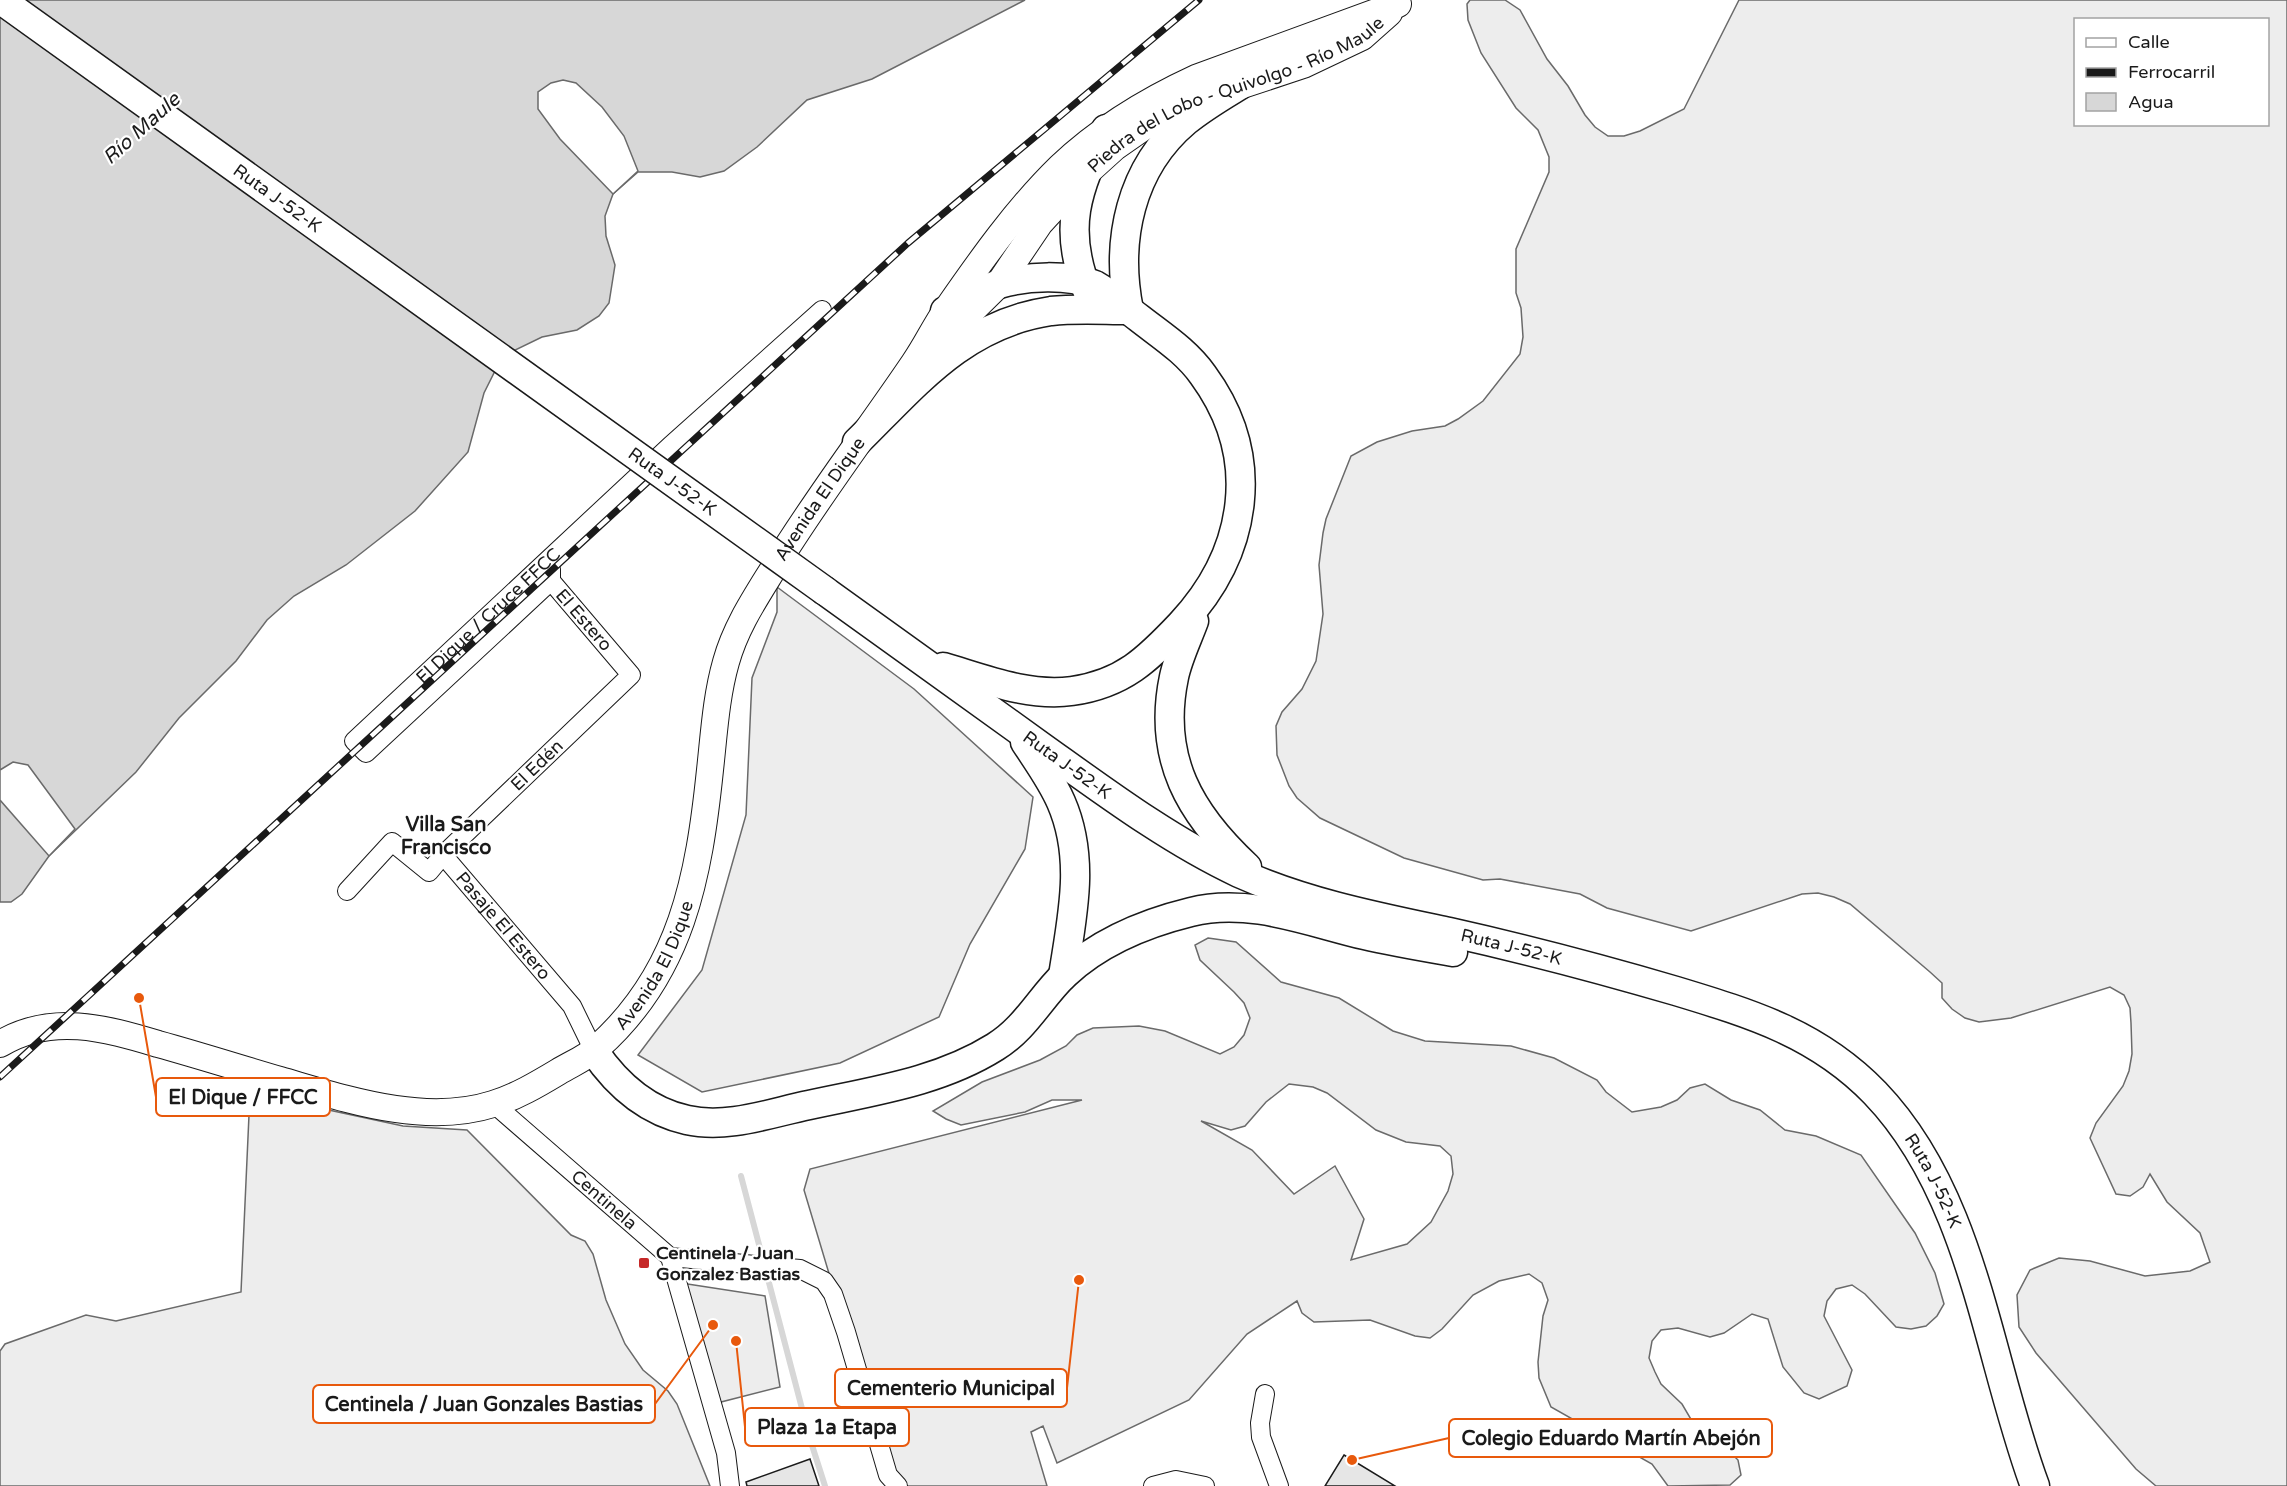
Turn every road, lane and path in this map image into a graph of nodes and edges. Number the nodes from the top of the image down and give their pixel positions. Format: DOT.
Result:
graph roads {
  1 [pos="2,0"];
  2 [pos="1400,2"];
  3 [pos="1240,85"];
  4 [pos="1106,129"];
  5 [pos="1083,176"];
  6 [pos="1083,280"];
  7 [pos="998,285"];
  8 [pos="822,310"];
  9 [pos="1097,310"];
  10 [pos="1129,310"];
  11 [pos="945,311"];
  12 [pos="916,362"];
  13 [pos="857,442"];
  14 [pos="548,572"];
  15 [pos="1200,603"];
  16 [pos="924,662"];
  17 [pos="631,675"];
  18 [pos="1016,728"];
  19 [pos="443,855"];
  20 [pos="1264,883"];
  21 [pos="347,891"];
  22 [pos="1584,965"];
  23 [pos="1063,976"];
  24 [pos="0,1044"];
  25 [pos="594,1051"];
  26 [pos="494,1104"];
  27 [pos="670,1257"];
  28 [pos="1265,1394"];
  29 [pos="730,1486"];
  30 [pos="898,1486"];
  31 [pos="1153,1486"];
  32 [pos="1205,1486"];
  33 [pos="1279,1486"];
  34 [pos="2035,1486"];
  1 -- 16 [label="main road, Ruta J-52-K, bridge"];
  2 -- 3 [label="main road, Piedra del Lobo - Quivolgo - Río Maule"];
  2 -- 4 [label="main road, Piedra del Lobo - Quivolgo - Río Maule"];
  3 -- 5 [label="main road, Piedra del Lobo - Quivolgo - Río Maule"];
  3 -- 10 [label="main road"];
  4 -- 5 [label="main road"];
  4 -- 11 [label="main road, Piedra del Lobo - Quivolgo - Río Maule"];
  5 -- 6 [label="main road"];
  5 -- 7 [label="main road, Piedra del Lobo - Quivolgo - Río Maule"];
  6 -- 7 [label="main road"];
  6 -- 9 [label="main road"];
  6 -- 10 [label="main road"];
  7 -- 11 [label="main road"];
  7 -- 12 [label="main road, Piedra del Lobo - Quivolgo - Río Maule"];
  8 -- 14 [label="street, El Dique / Cruce FFCC"];
  9 -- 10 [label="main road"];
  9 -- 13 [label="main road"];
  10 -- 15 [label="main road"];
  11 -- 12 [label="main road, Avenida El Dique"];
  12 -- 13 [label="main road, Avenida El Dique"];
  13 -- 25 [label="main road, Avenida El Dique"];
  14 -- 14 [label="street, El Dique / Cruce FFCC"];
  14 -- 17 [label="street, El Estero"];
  15 -- 16 [label="main road"];
  15 -- 20 [label="main road"];
  16 -- 18 [label="main road, Ruta J-52-K"];
  17 -- 19 [label="street, El Edén"];
  18 -- 20 [label="main road, Ruta J-52-K"];
  18 -- 23 [label="main road"];
  19 -- 21 [label="street, Pasaje El Estero"];
  19 -- 25 [label="street, Pasaje El Estero"];
  20 -- 22 [label="main road, Ruta J-52-K"];
  22 -- 23 [label="main road"];
  22 -- 34 [label="main road, Ruta J-52-K"];
  23 -- 25 [label="main road"];
  24 -- 26 [label="main road, Avenida El Dique"];
  25 -- 26 [label="main road, Avenida El Dique"];
  26 -- 27 [label="street, Centinela"];
  27 -- 29 [label="street"];
  27 -- 30 [label="street"];
  28 -- 33 [label="street"];
  31 -- 32 [label="street"];
}
